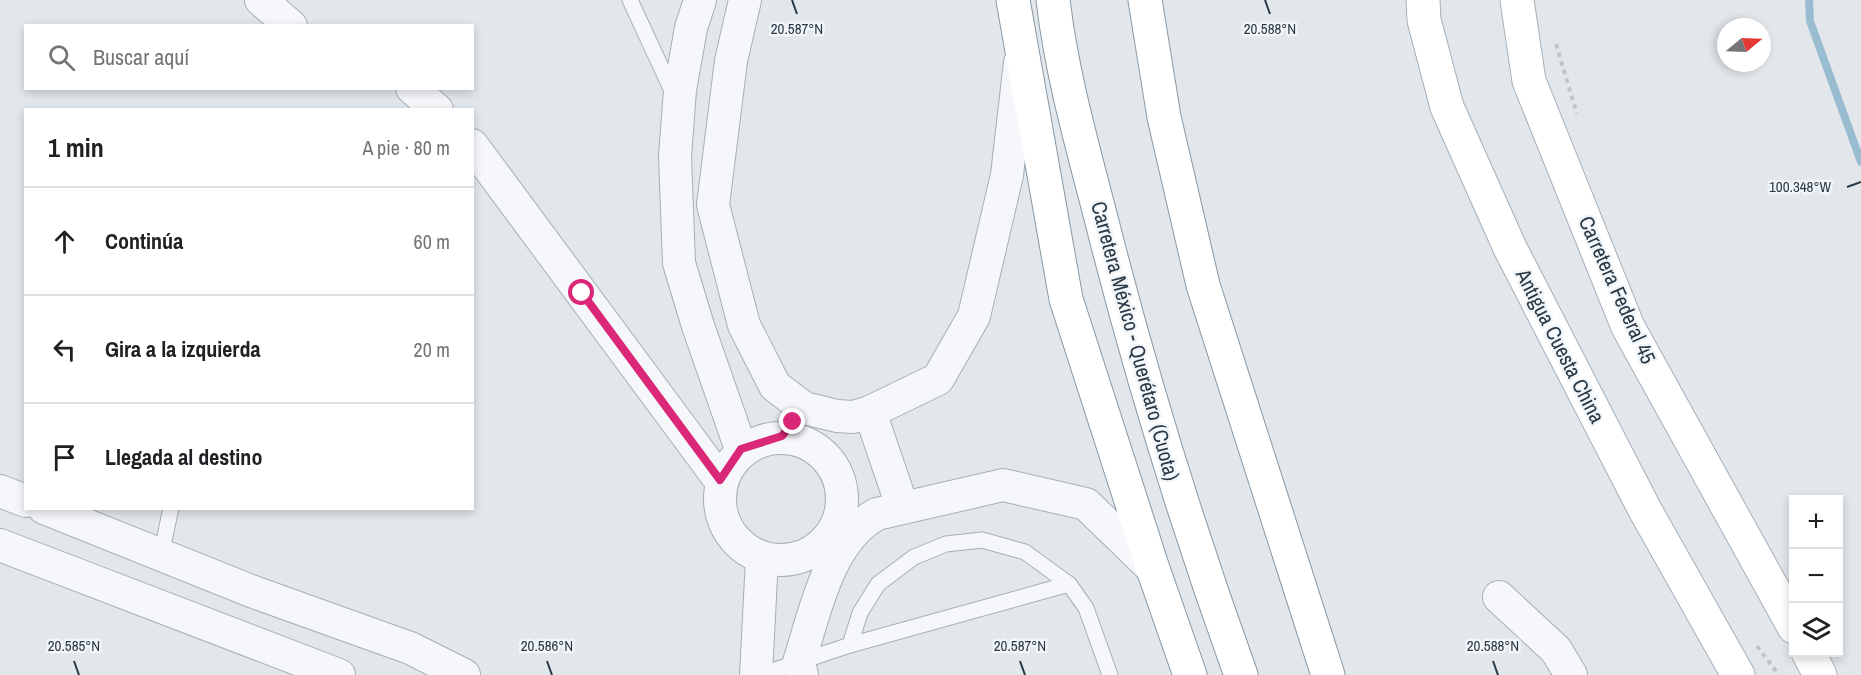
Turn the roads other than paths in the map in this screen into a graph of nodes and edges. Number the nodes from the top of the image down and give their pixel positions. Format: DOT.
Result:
graph roads {
  1 [pos="261,0"];
  2 [pos="700,0"];
  3 [pos="745,0"];
  4 [pos="1013,0"];
  5 [pos="1053,0"];
  6 [pos="1145,0"];
  7 [pos="1423,0"];
  8 [pos="1517,0"];
  9 [pos="633,1"];
  10 [pos="289,24"];
  11 [pos="1021,52"];
  12 [pos="414,90"];
  13 [pos="435,108"];
  14 [pos="679,108"];
  15 [pos="474,148"];
  16 [pos="804,408"];
  17 [pos="870,412"];
  18 [pos="837,416"];
  19 [pos="782,436"];
  20 [pos="741,449"];
  21 [pos="835,468"];
  22 [pos="720,480"];
  23 [pos="0,491"];
  24 [pos="24,500"];
  25 [pos="902,506"];
  26 [pos="171,510"];
  27 [pos="55,511"];
  28 [pos="850,522"];
  29 [pos="0,545"];
  30 [pos="161,555"];
  31 [pos="826,557"];
  32 [pos="762,558"];
  33 [pos="1153,569"];
  34 [pos="1070,584"];
  35 [pos="251,591"];
  36 [pos="1499,597"];
  37 [pos="1789,618"];
  38 [pos="235,634"];
  39 [pos="850,645"];
  40 [pos="1811,657"];
  41 [pos="800,668"];
  42 [pos="339,675"];
  43 [pos="464,675"];
  44 [pos="758,675"];
  45 [pos="1110,675"];
  46 [pos="1190,675"];
  47 [pos="1241,675"];
  48 [pos="1328,675"];
  49 [pos="1571,675"];
  50 [pos="1738,675"];
  51 [pos="1820,675"];
  1 -- 10 [label="street"];
  2 -- 14 [label="street"];
  3 -- 16 [label="street"];
  4 -- 11 [label="main road"];
  5 -- 47 [label="main road, Carretera México - Querétaro (Cuota)"];
  6 -- 48 [label="main road"];
  7 -- 50 [label="main road, Antigua Cuesta China"];
  8 -- 37 [label="main road, Carretera Federal 45"];
  9 -- 14 [label="lane"];
  11 -- 17 [label="street"];
  11 -- 33 [label="main road"];
  12 -- 13 [label="street"];
  14 -- 20 [label="street"];
  15 -- 22 [label="street"];
  16 -- 18 [label="street"];
  16 -- 19 [label="street"];
  17 -- 18 [label="street"];
  17 -- 25 [label="street"];
  18 -- 21 [label="street"];
  19 -- 20 [label="street"];
  19 -- 21 [label="street"];
  20 -- 22 [label="street"];
  21 -- 28 [label="street"];
  22 -- 32 [label="street"];
  23 -- 24 [label="street"];
  25 -- 28 [label="street"];
  25 -- 33 [label="street"];
  26 -- 30 [label="lane"];
  27 -- 30 [label="street"];
  28 -- 31 [label="street"];
  29 -- 38 [label="street"];
  30 -- 35 [label="street"];
  31 -- 32 [label="street"];
  31 -- 41 [label="street"];
  32 -- 44 [label="street"];
  33 -- 46 [label="main road"];
  34 -- 39 [label="lane"];
  34 -- 39 [label="lane"];
  34 -- 45 [label="lane"];
  35 -- 38 [label="street"];
  35 -- 43 [label="street"];
  36 -- 49 [label="street"];
  38 -- 42 [label="street"];
  39 -- 41 [label="lane"];
  40 -- 51 [label="main road"];
  41 -- 44 [label="lane"];
}
